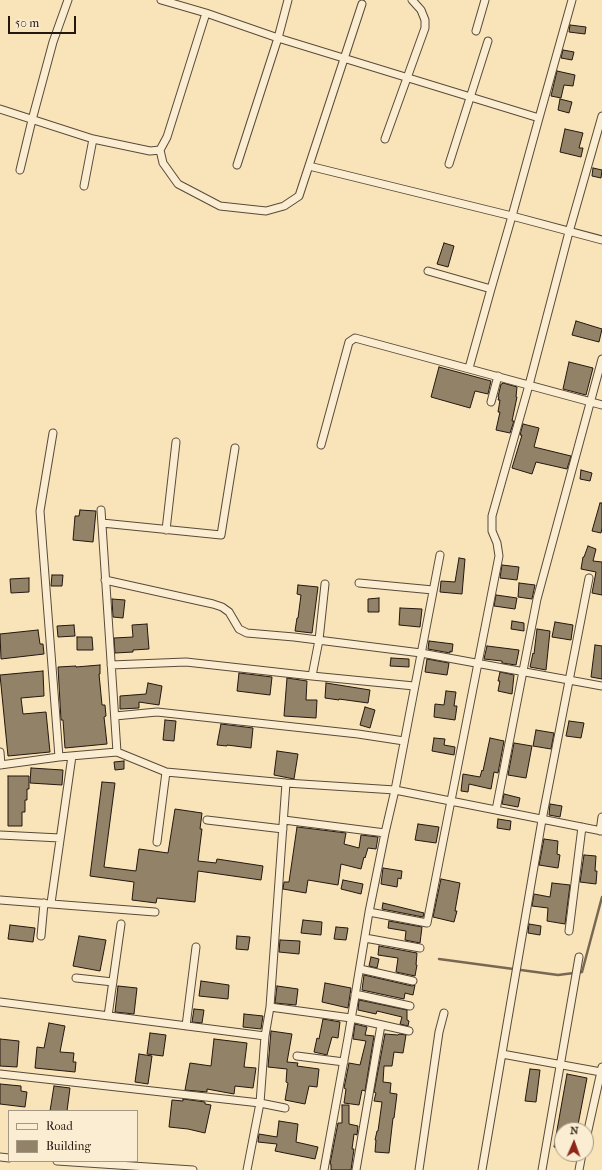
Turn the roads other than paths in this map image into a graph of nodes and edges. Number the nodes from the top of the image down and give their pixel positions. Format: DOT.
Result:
graph roads {
  1 [pos="68,0"];
  2 [pos="161,0"];
  3 [pos="288,0"];
  4 [pos="412,0"];
  5 [pos="485,0"];
  6 [pos="572,0"];
  7 [pos="362,4"];
  8 [pos="206,13"];
  9 [pos="476,31"];
  10 [pos="278,38"];
  11 [pos="488,41"];
  12 [pos="344,59"];
  13 [pos="407,78"];
  14 [pos="471,98"];
  15 [pos="0,109"];
  16 [pos="602,116"];
  17 [pos="539,118"];
  18 [pos="32,120"];
  19 [pos="93,139"];
  20 [pos="385,139"];
  21 [pos="160,150"];
  22 [pos="449,164"];
  23 [pos="237,165"];
  24 [pos="309,166"];
  25 [pos="20,170"];
  26 [pos="84,186"];
  27 [pos="512,216"];
  28 [pos="569,232"];
  29 [pos="602,240"];
  30 [pos="428,271"];
  31 [pos="491,288"];
  32 [pos="602,359"];
  33 [pos="468,368"];
  34 [pos="498,376"];
  35 [pos="529,385"];
  36 [pos="491,402"];
  37 [pos="590,402"];
  38 [pos="602,405"];
  39 [pos="53,433"];
  40 [pos="176,442"];
  41 [pos="321,445"];
  42 [pos="235,448"];
  43 [pos="101,510"];
  44 [pos="102,523"];
  45 [pos="166,530"];
  46 [pos="440,555"];
  47 [pos="589,578"];
  48 [pos="106,580"];
  49 [pos="359,583"];
  50 [pos="325,584"];
  51 [pos="433,590"];
  52 [pos="319,640"];
  53 [pos="420,653"];
  54 [pos="477,664"];
  55 [pos="111,665"];
  56 [pos="524,672"];
  57 [pos="312,676"];
  58 [pos="570,680"];
  59 [pos="414,686"];
  60 [pos="602,686"];
  61 [pos="115,716"];
  62 [pos="404,741"];
  63 [pos="0,752"];
  64 [pos="117,752"];
  65 [pos="72,756"];
  66 [pos="59,757"];
  67 [pos="1,765"];
  68 [pos="166,772"];
  69 [pos="286,783"];
  70 [pos="395,790"];
  71 [pos="451,801"];
  72 [pos="496,810"];
  73 [pos="602,817"];
  74 [pos="207,820"];
  75 [pos="284,820"];
  76 [pos="542,820"];
  77 [pos="582,827"];
  78 [pos="283,829"];
  79 [pos="601,831"];
  80 [pos="385,833"];
  81 [pos="0,835"];
  82 [pos="60,838"];
  83 [pos="157,842"];
  84 [pos="0,900"];
  85 [pos="47,903"];
  86 [pos="155,912"];
  87 [pos="369,912"];
  88 [pos="121,924"];
  89 [pos="569,931"];
  90 [pos="41,936"];
  91 [pos="365,938"];
  92 [pos="196,947"];
  93 [pos="420,948"];
  94 [pos="579,957"];
  95 [pos="360,969"];
  96 [pos="76,978"];
  97 [pos="413,981"];
  98 [pos="113,982"];
  99 [pos="355,994"];
  100 [pos="0,1002"];
  101 [pos="410,1006"];
  102 [pos="270,1007"];
  103 [pos="444,1013"];
  104 [pos="108,1016"];
  105 [pos="351,1018"];
  106 [pos="381,1025"];
  107 [pos="186,1026"];
  108 [pos="409,1031"];
  109 [pos="265,1036"];
  110 [pos="502,1054"];
  111 [pos="296,1056"];
  112 [pos="344,1062"];
  113 [pos="561,1064"];
  114 [pos="601,1069"];
  115 [pos="0,1074"];
  116 [pos="260,1103"];
  117 [pos="285,1108"];
  118 [pos="590,1122"];
  119 [pos="72,1162"];
  120 [pos="193,1170"];
  121 [pos="247,1170"];
  122 [pos="324,1170"];
  123 [pos="356,1170"];
  124 [pos="419,1170"];
  125 [pos="482,1170"];
  126 [pos="542,1170"];
  1 -- 18 [label="street"];
  2 -- 8 [label="street"];
  3 -- 10 [label="street"];
  4 -- 13 [label="street"];
  5 -- 9 [label="street"];
  6 -- 17 [label="street"];
  7 -- 12 [label="street"];
  8 -- 10 [label="street"];
  8 -- 21 [label="street"];
  10 -- 12 [label="street"];
  10 -- 23 [label="street"];
  11 -- 14 [label="street"];
  12 -- 13 [label="street"];
  12 -- 24 [label="street"];
  13 -- 14 [label="street"];
  13 -- 20 [label="street"];
  14 -- 17 [label="street"];
  14 -- 22 [label="street"];
  15 -- 18 [label="street"];
  16 -- 28 [label="street"];
  17 -- 27 [label="street"];
  18 -- 19 [label="street"];
  18 -- 25 [label="street"];
  19 -- 21 [label="street"];
  19 -- 26 [label="street"];
  21 -- 24 [label="street"];
  24 -- 27 [label="street"];
  27 -- 28 [label="street"];
  27 -- 31 [label="street"];
  28 -- 29 [label="street"];
  28 -- 35 [label="street"];
  30 -- 31 [label="street"];
  31 -- 33 [label="street"];
  32 -- 37 [label="street"];
  33 -- 34 [label="street"];
  33 -- 41 [label="street"];
  34 -- 35 [label="street"];
  34 -- 36 [label="street"];
  35 -- 37 [label="street"];
  35 -- 54 [label="street"];
  37 -- 38 [label="street"];
  37 -- 56 [label="street"];
  39 -- 66 [label="street"];
  40 -- 45 [label="street"];
  42 -- 45 [label="street"];
  43 -- 44 [label="street"];
  44 -- 45 [label="street"];
  44 -- 48 [label="street"];
  46 -- 51 [label="street"];
  47 -- 58 [label="street"];
  48 -- 52 [label="street"];
  48 -- 55 [label="street"];
  49 -- 51 [label="street"];
  50 -- 52 [label="street"];
  51 -- 53 [label="street"];
  52 -- 53 [label="street"];
  52 -- 57 [label="street"];
  53 -- 54 [label="street"];
  53 -- 59 [label="street"];
  54 -- 56 [label="street"];
  54 -- 71 [label="street"];
  55 -- 57 [label="street"];
  55 -- 61 [label="street"];
  56 -- 58 [label="street"];
  56 -- 72 [label="street"];
  57 -- 59 [label="street"];
  58 -- 60 [label="street"];
  58 -- 76 [label="street"];
  59 -- 62 [label="street"];
  61 -- 62 [label="street"];
  61 -- 64 [label="street"];
  62 -- 70 [label="street"];
  63 -- 67 [label="street"];
  64 -- 65 [label="street"];
  64 -- 68 [label="street"];
  65 -- 66 [label="street"];
  65 -- 82 [label="street"];
  66 -- 67 [label="street"];
  68 -- 69 [label="street"];
  68 -- 83 [label="street"];
  69 -- 70 [label="street"];
  69 -- 75 [label="street"];
  70 -- 71 [label="street"];
  70 -- 80 [label="street"];
  71 -- 72 [label="street"];
  71 -- 87 [label="street"];
  72 -- 76 [label="street"];
  73 -- 79 [label="street"];
  74 -- 78 [label="street"];
  75 -- 78 [label="street"];
  75 -- 80 [label="street"];
  76 -- 77 [label="street"];
  76 -- 110 [label="street"];
  77 -- 79 [label="street"];
  77 -- 89 [label="street"];
  78 -- 102 [label="street"];
  80 -- 87 [label="street"];
  81 -- 82 [label="street"];
  82 -- 85 [label="street"];
  84 -- 85 [label="street"];
  85 -- 86 [label="street"];
  85 -- 90 [label="street"];
  87 -- 91 [label="street"];
  88 -- 98 [label="street"];
  91 -- 93 [label="street"];
  91 -- 95 [label="street"];
  92 -- 107 [label="street"];
  94 -- 113 [label="street"];
  95 -- 97 [label="street"];
  95 -- 99 [label="street"];
  96 -- 98 [label="street"];
  98 -- 104 [label="street"];
  99 -- 101 [label="street"];
  99 -- 105 [label="street"];
  100 -- 104 [label="street"];
  102 -- 105 [label="street"];
  102 -- 109 [label="street"];
  103 -- 124 [label="street"];
  104 -- 107 [label="street"];
  105 -- 106 [label="street"];
  105 -- 112 [label="street"];
  106 -- 108 [label="street"];
  106 -- 123 [label="street"];
  107 -- 109 [label="street"];
  109 -- 116 [label="street"];
  110 -- 113 [label="street"];
  110 -- 125 [label="street"];
  111 -- 112 [label="street"];
  112 -- 122 [label="street"];
  113 -- 114 [label="street"];
  113 -- 126 [label="street"];
  114 -- 118 [label="street"];
  115 -- 116 [label="street"];
  116 -- 117 [label="street"];
  116 -- 121 [label="street"];
  119 -- 120 [label="street"];
}
